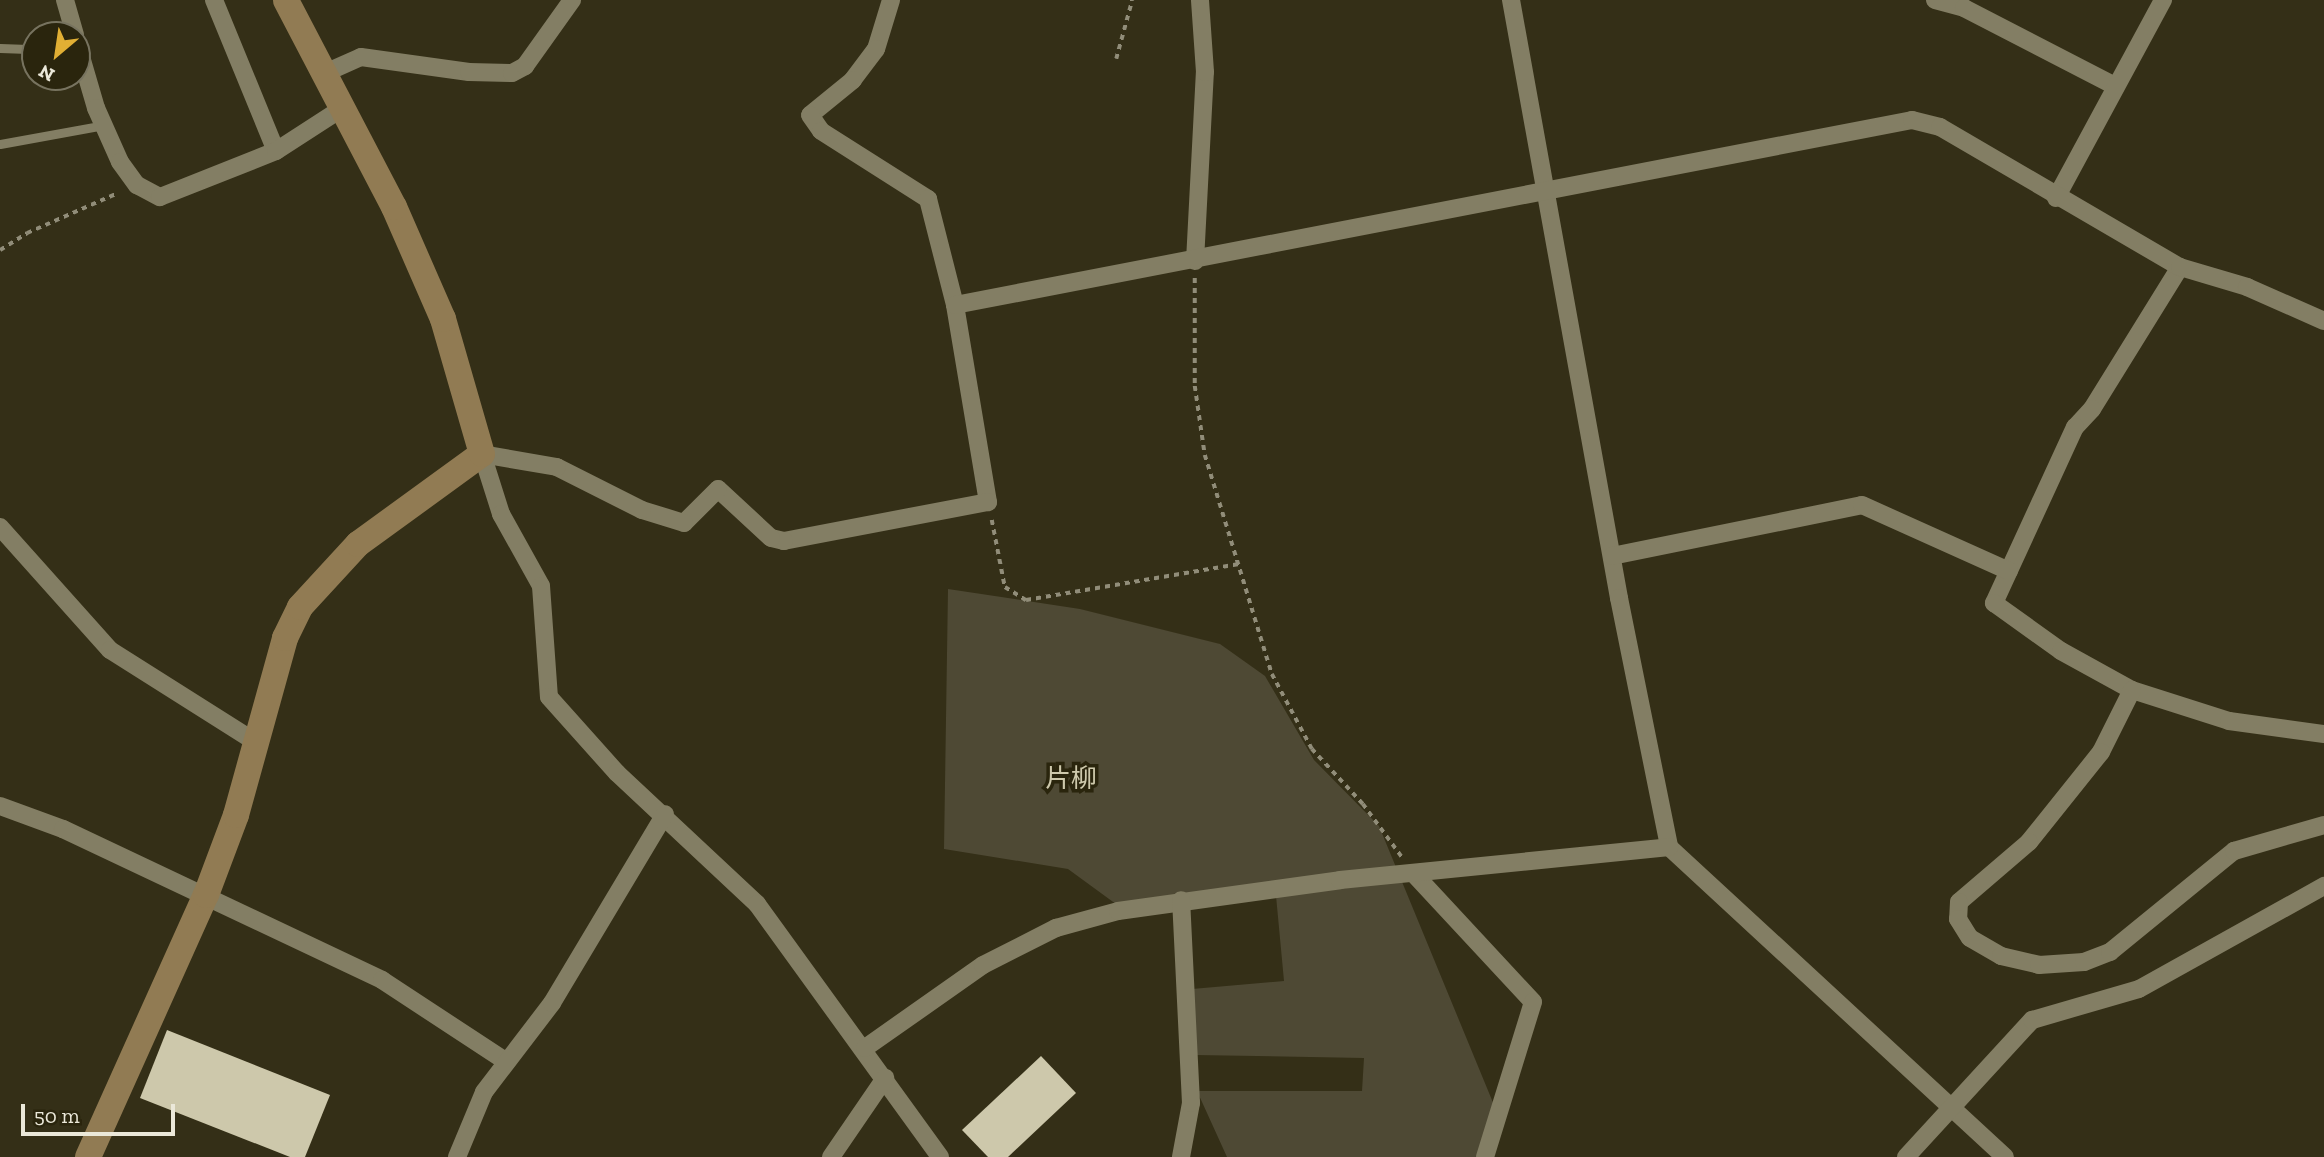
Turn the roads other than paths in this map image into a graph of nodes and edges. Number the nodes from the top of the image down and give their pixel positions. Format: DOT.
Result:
graph roads {
  1 [pos="65,0"];
  2 [pos="214,0"];
  3 [pos="286,0"];
  4 [pos="572,0"];
  5 [pos="891,0"];
  6 [pos="1200,0"];
  7 [pos="1511,0"];
  8 [pos="1935,0"];
  9 [pos="2164,0"];
  10 [pos="71,21"];
  11 [pos="0,48"];
  12 [pos="21,49"];
  13 [pos="325,74"];
  14 [pos="91,85"];
  15 [pos="2115,86"];
  16 [pos="344,107"];
  17 [pos="105,125"];
  18 [pos="0,144"];
  19 [pos="276,151"];
  20 [pos="1549,192"];
  21 [pos="2056,198"];
  22 [pos="1195,261"];
  23 [pos="2180,267"];
  24 [pos="955,305"];
  25 [pos="2324,321"];
  26 [pos="482,454"];
  27 [pos="0,527"];
  28 [pos="1612,556"];
  29 [pos="2008,571"];
  30 [pos="2132,690"];
  31 [pos="2324,734"];
  32 [pos="257,743"];
  33 [pos="0,806"];
  34 [pos="665,814"];
  35 [pos="2324,825"];
  36 [pos="1669,847"];
  37 [pos="1415,875"];
  38 [pos="2324,886"];
  39 [pos="206,895"];
  40 [pos="1181,900"];
  41 [pos="865,1048"];
  42 [pos="507,1062"];
  43 [pos="885,1077"];
  44 [pos="1950,1108"];
  45 [pos="88,1157"];
  46 [pos="457,1157"];
  47 [pos="831,1157"];
  48 [pos="940,1157"];
  49 [pos="1181,1157"];
  50 [pos="1485,1157"];
  51 [pos="1906,1157"];
  52 [pos="2005,1157"];
  1 -- 10 [label="street"];
  2 -- 19 [label="street"];
  3 -- 13 [label="street"];
  4 -- 13 [label="street"];
  5 -- 24 [label="street"];
  6 -- 22 [label="street"];
  7 -- 20 [label="street"];
  8 -- 15 [label="street"];
  9 -- 15 [label="street"];
  11 -- 12 [label="lane"];
  13 -- 16 [label="street"];
  14 -- 17 [label="street"];
  15 -- 21 [label="street"];
  16 -- 19 [label="street"];
  16 -- 26 [label="street"];
  17 -- 18 [label="lane"];
  17 -- 19 [label="street"];
  20 -- 21 [label="street"];
  20 -- 22 [label="street"];
  20 -- 28 [label="street"];
  21 -- 23 [label="street"];
  22 -- 24 [label="street"];
  23 -- 25 [label="street"];
  23 -- 29 [label="street"];
  24 -- 26 [label="street"];
  26 -- 32 [label="street"];
  26 -- 34 [label="street"];
  27 -- 32 [label="street"];
  28 -- 29 [label="street"];
  28 -- 36 [label="street"];
  29 -- 30 [label="street"];
  30 -- 31 [label="street"];
  30 -- 35 [label="street"];
  32 -- 39 [label="street"];
  33 -- 39 [label="street"];
  34 -- 41 [label="street"];
  34 -- 42 [label="street"];
  36 -- 37 [label="street"];
  36 -- 44 [label="street"];
  37 -- 40 [label="street"];
  37 -- 50 [label="street"];
  38 -- 44 [label="street"];
  39 -- 42 [label="street"];
  39 -- 45 [label="street"];
  40 -- 41 [label="street"];
  40 -- 49 [label="street"];
  41 -- 43 [label="street"];
  42 -- 46 [label="street"];
  43 -- 47 [label="street"];
  43 -- 48 [label="street"];
  44 -- 51 [label="street"];
  44 -- 52 [label="street"];
}
